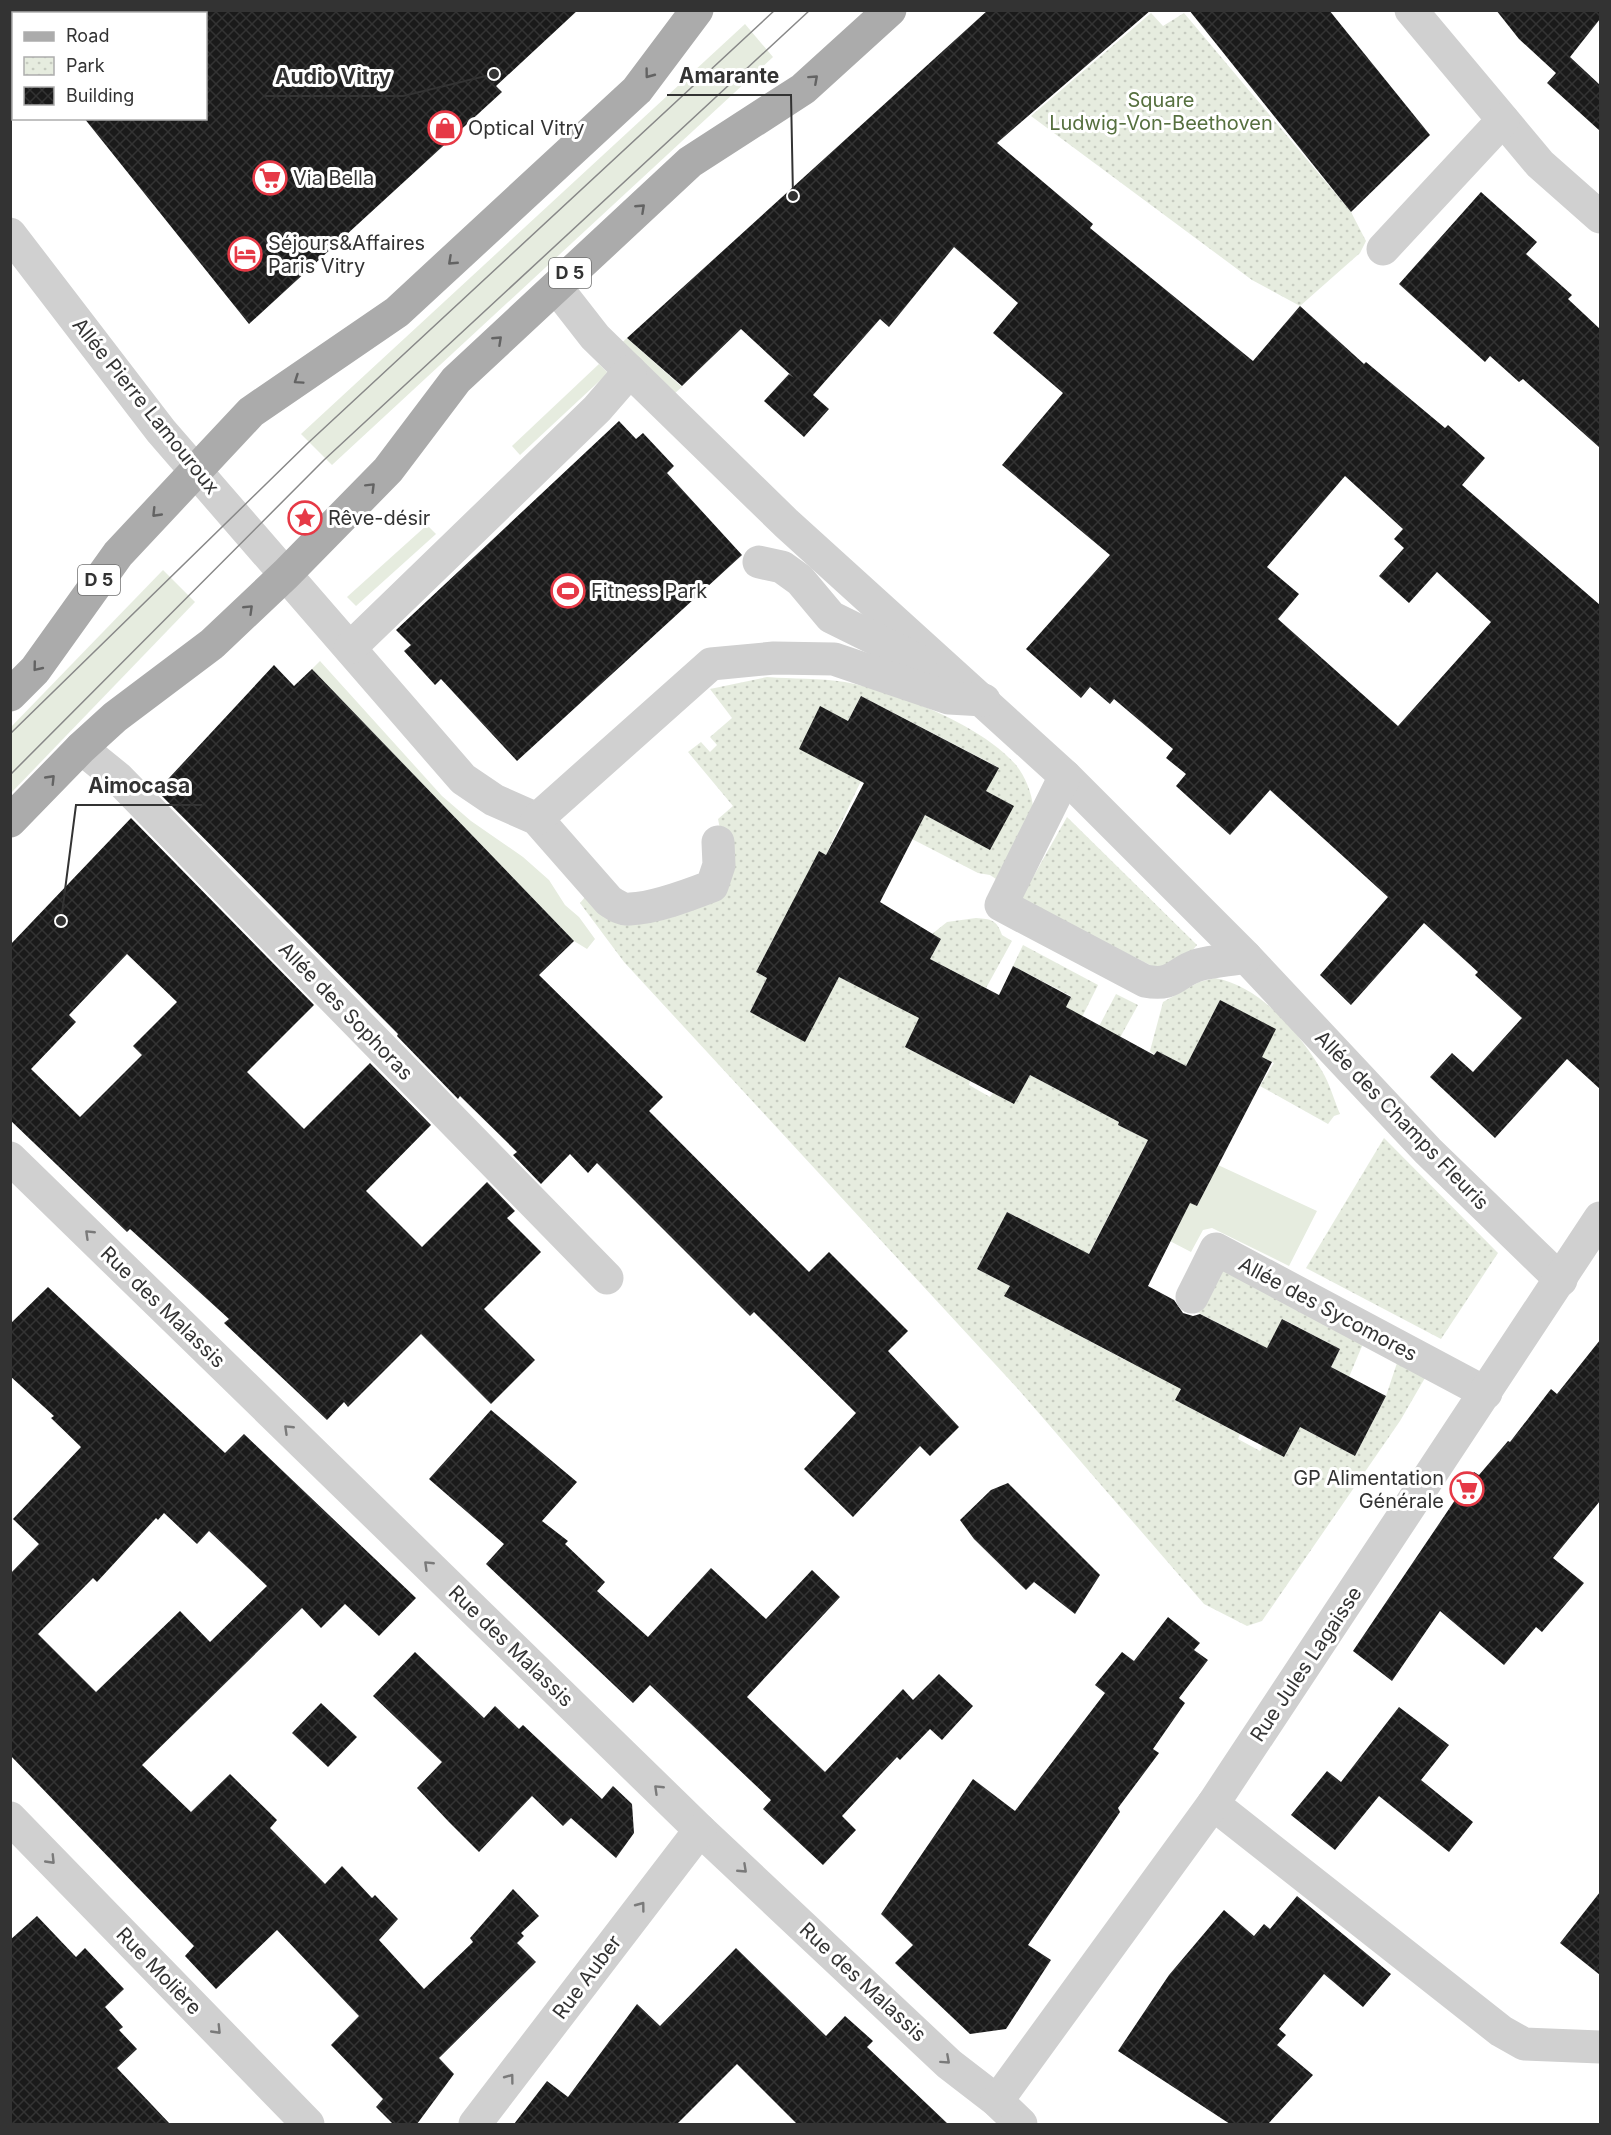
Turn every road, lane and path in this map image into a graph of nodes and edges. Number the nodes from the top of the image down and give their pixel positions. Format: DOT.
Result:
graph roads {
  1 [pos="697,10"];
  2 [pos="890,10"];
  3 [pos="1411,10"];
  4 [pos="1503,120"];
  5 [pos="1600,217"];
  6 [pos="10,234"];
  7 [pos="1383,249"];
  8 [pos="556,287"];
  9 [pos="630,371"];
  10 [pos="196,471"];
  11 [pos="759,562"];
  12 [pos="286,574"];
  13 [pos="350,648"];
  14 [pos="10,695"];
  15 [pos="984,700"];
  16 [pos="81,748"];
  17 [pos="1065,776"];
  18 [pos="537,819"];
  19 [pos="10,821"];
  20 [pos="718,842"];
  21 [pos="1246,957"];
  22 [pos="10,1158"];
  23 [pos="1600,1218"];
  24 [pos="607,1278"];
  25 [pos="1561,1280"];
  26 [pos="1192,1297"];
  27 [pos="1486,1393"];
  28 [pos="1213,1804"];
  29 [pos="10,1818"];
  30 [pos="700,1830"];
  31 [pos="1600,2047"];
  32 [pos="997,2101"];
  33 [pos="308,2124"];
  34 [pos="475,2124"];
  35 [pos="1021,2124"];
  1 -- 10 [label="main road, D 5, one-way"];
  8 -- 2 [label="main road, D 5, one-way"];
  3 -- 4 [label="street"];
  4 -- 5 [label="street"];
  4 -- 7 [label="street"];
  6 -- 10 [label="street, Allée Pierre Lamouroux"];
  8 -- 9 [label="street"];
  12 -- 8 [label="main road, D 5, one-way"];
  9 -- 13 [label="street"];
  9 -- 15 [label="street"];
  10 -- 12 [label="street, Allée Pierre Lamouroux"];
  10 -- 14 [label="main road, D 5, one-way"];
  11 -- 15 [label="street"];
  12 -- 13 [label="street, Allée Pierre Lamouroux"];
  16 -- 12 [label="main road, D 5, one-way"];
  13 -- 18 [label="street, Allée Pierre Lamouroux"];
  15 -- 17 [label="street, Allée des Champs Fleuris"];
  15 -- 18 [label="street"];
  19 -- 16 [label="main road, D 5, one-way"];
  16 -- 24 [label="street, Allée des Sophoras"];
  17 -- 21 [label="street, Allée des Champs Fleuris"];
  17 -- 21 [label="street"];
  18 -- 20 [label="street"];
  21 -- 25 [label="street, Allée des Champs Fleuris"];
  30 -- 22 [label="street, Rue des Malassis, one-way"];
  23 -- 25 [label="street, Rue Jules Lagaisse"];
  25 -- 27 [label="street, Rue Jules Lagaisse"];
  26 -- 27 [label="street, Allée des Sycomores"];
  27 -- 28 [label="street, Rue Jules Lagaisse"];
  28 -- 31 [label="street"];
  28 -- 32 [label="street, Rue Jules Lagaisse"];
  29 -- 33 [label="street, Rue Molière, one-way"];
  30 -- 32 [label="street, Rue des Malassis, one-way"];
  34 -- 30 [label="street, Rue Auber, one-way"];
  32 -- 35 [label="street, Rue des Malassis"];
}
